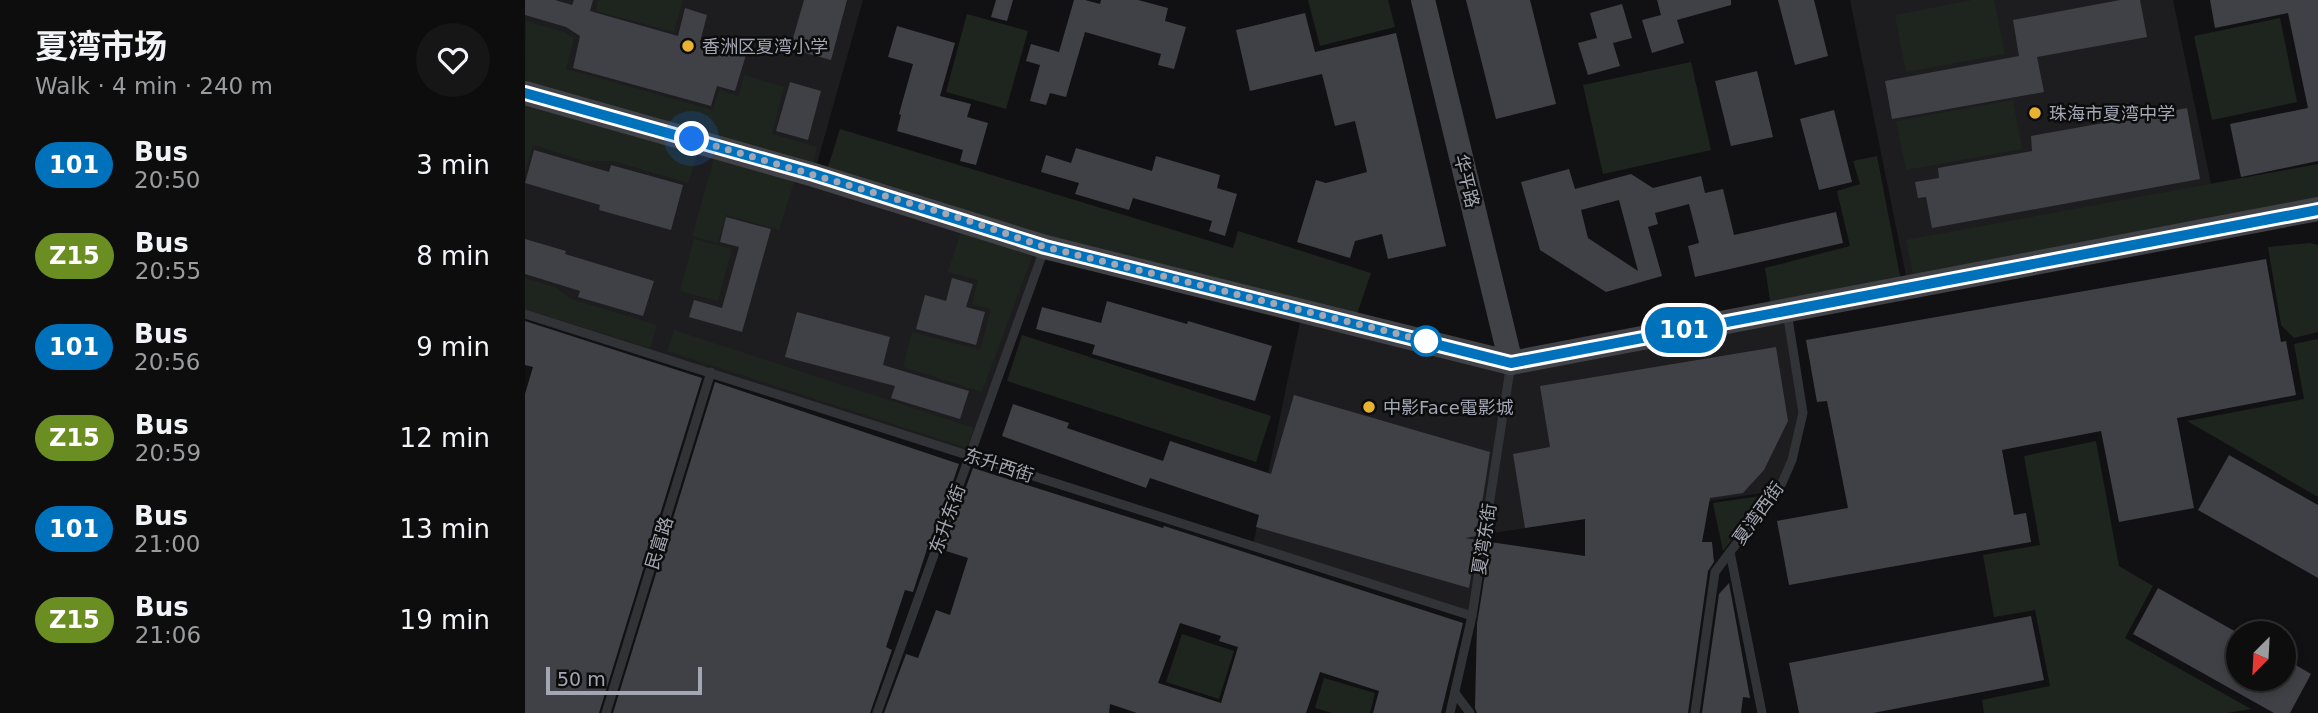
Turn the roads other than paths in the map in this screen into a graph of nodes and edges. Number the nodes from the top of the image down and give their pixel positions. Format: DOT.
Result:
graph roads {
  1 [pos="1423,0"];
  2 [pos="525,93"];
  3 [pos="2318,209"];
  4 [pos="1045,247"];
  5 [pos="1787,310"];
  6 [pos="525,314"];
  7 [pos="1511,363"];
  8 [pos="711,372"];
  9 [pos="970,455"];
  10 [pos="1730,552"];
  11 [pos="1472,616"];
  12 [pos="1454,693"];
  13 [pos="606,713"];
  14 [pos="877,713"];
  15 [pos="1450,713"];
  16 [pos="1470,713"];
  17 [pos="1695,713"];
  18 [pos="1762,713"];
  1 -- 7 [label="street, 华平路"];
  2 -- 4 [label="street"];
  3 -- 5 [label="street"];
  4 -- 7 [label="street"];
  4 -- 9 [label="lane, 东升东街"];
  5 -- 7 [label="street"];
  5 -- 10 [label="lane, 夏湾西街"];
  6 -- 8 [label="lane, 东升西街"];
  7 -- 11 [label="lane, 夏湾东街"];
  8 -- 9 [label="lane, 东升西街"];
  8 -- 13 [label="lane, 民富路"];
  9 -- 11 [label="lane, 东升西街"];
  9 -- 14 [label="lane, 东升东街"];
  10 -- 17 [label="lane, 夏湾西街"];
  10 -- 18 [label="lane"];
  11 -- 12 [label="lane, 夏湾东街"];
  12 -- 15 [label="lane, 夏湾东街"];
  12 -- 16 [label="lane"];
}
